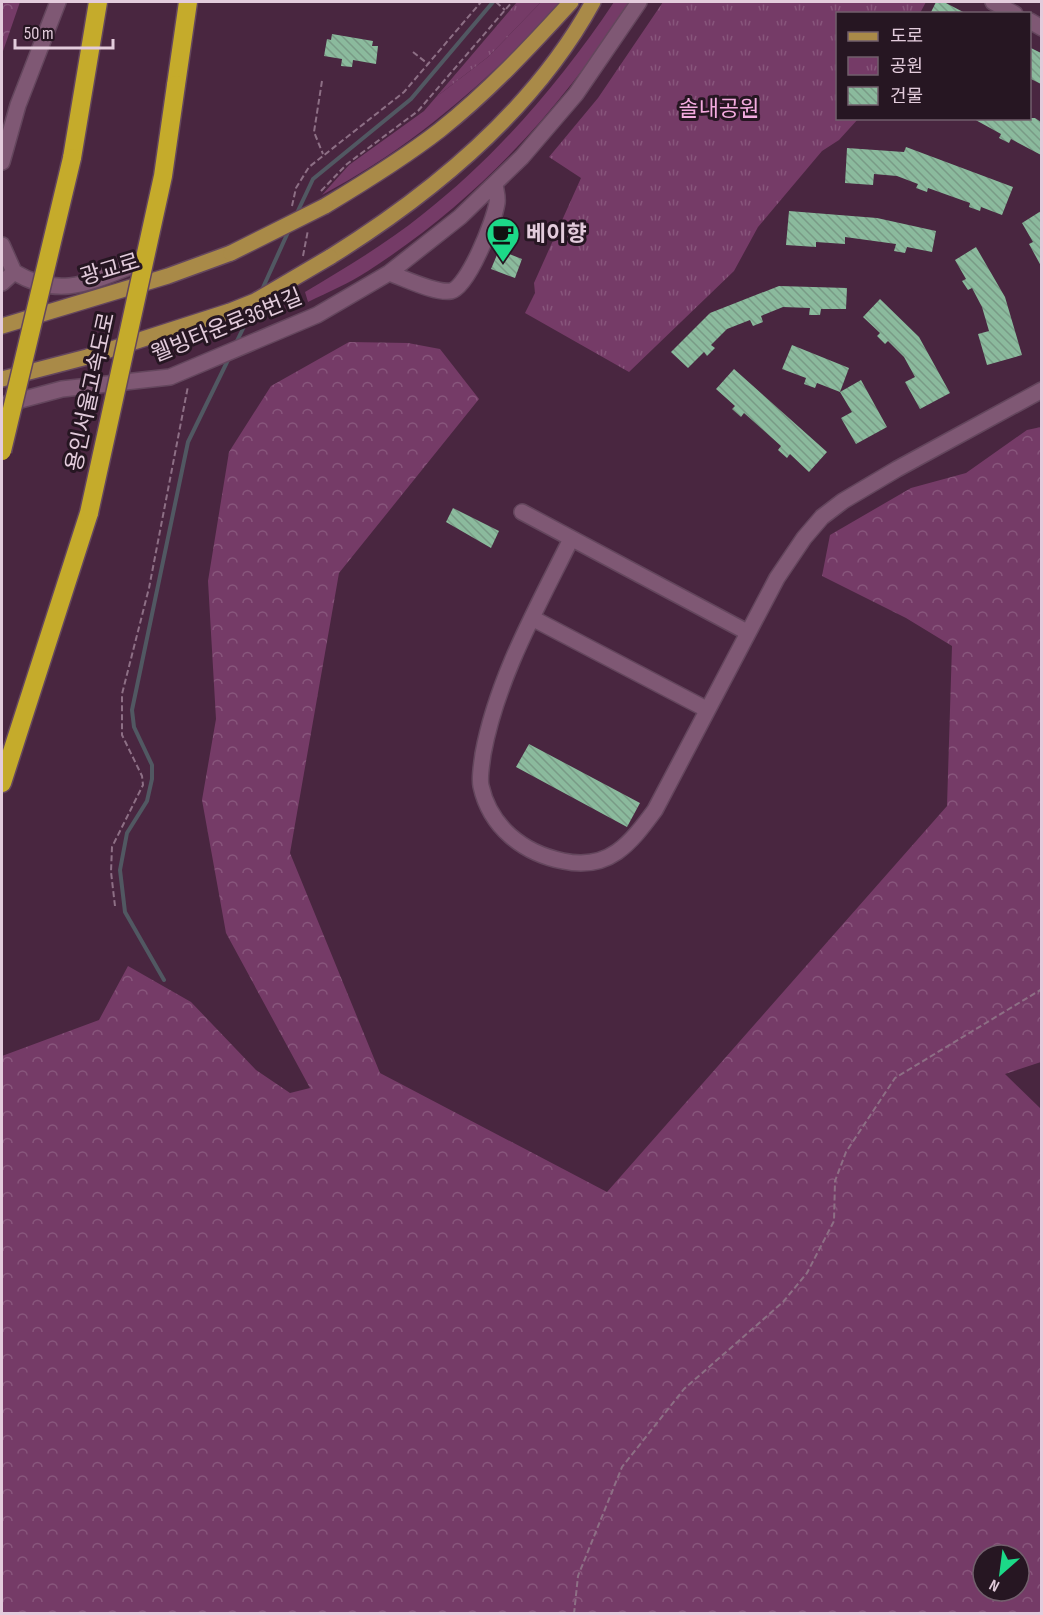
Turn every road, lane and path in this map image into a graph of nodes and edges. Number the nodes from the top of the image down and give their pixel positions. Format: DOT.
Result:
graph roads {
  1 [pos="58,2"];
  2 [pos="98,2"];
  3 [pos="188,2"];
  4 [pos="481,2"];
  5 [pos="496,2"];
  6 [pos="571,2"];
  7 [pos="593,2"];
  8 [pos="639,2"];
  9 [pos="993,2"];
  10 [pos="505,10"];
  11 [pos="1011,12"];
  12 [pos="413,52"];
  13 [pos="428,64"];
  14 [pos="322,81"];
  15 [pos="324,155"];
  16 [pos="2,162"];
  17 [pos="495,185"];
  18 [pos="292,206"];
  19 [pos="2,245"];
  20 [pos="129,267"];
  21 [pos="14,272"];
  22 [pos="389,273"];
  23 [pos="2,283"];
  24 [pos="2,326"];
  25 [pos="193,369"];
  26 [pos="2,379"];
  27 [pos="1041,390"];
  28 [pos="2,405"];
  29 [pos="2,451"];
  30 [pos="522,512"];
  31 [pos="571,539"];
  32 [pos="532,618"];
  33 [pos="747,632"];
  34 [pos="706,709"];
  35 [pos="2,783"];
  36 [pos="115,906"];
  37 [pos="1041,989"];
  38 [pos="574,1614"];
  1 -- 16 [label="street"];
  2 -- 29 [label="highway, bridge"];
  3 -- 35 [label="highway, 용인서울고속도로, bridge"];
  4 -- 13 [label="path"];
  5 -- 10 [label="path"];
  6 -- 24 [label="main road, 광교로, bridge"];
  7 -- 26 [label="main road, bridge"];
  8 -- 17 [label="street, 웰빙타운로36번길"];
  9 -- 11 [label="street"];
  12 -- 13 [label="path"];
  13 -- 15 [label="path"];
  14 -- 15 [label="path"];
  15 -- 18 [label="path"];
  17 -- 22 [label="street, 웰빙타운로36번길"];
  17 -- 22 [label="street"];
  19 -- 21 [label="street"];
  20 -- 21 [label="street"];
  21 -- 23 [label="street"];
  22 -- 25 [label="street, 웰빙타운로36번길"];
  25 -- 28 [label="street, 웰빙타운로36번길"];
  25 -- 36 [label="path"];
  27 -- 33 [label="street"];
  30 -- 31 [label="street"];
  31 -- 32 [label="street"];
  31 -- 33 [label="street"];
  32 -- 34 [label="street"];
  32 -- 34 [label="street"];
  33 -- 34 [label="street"];
  37 -- 38 [label="path"];
}
